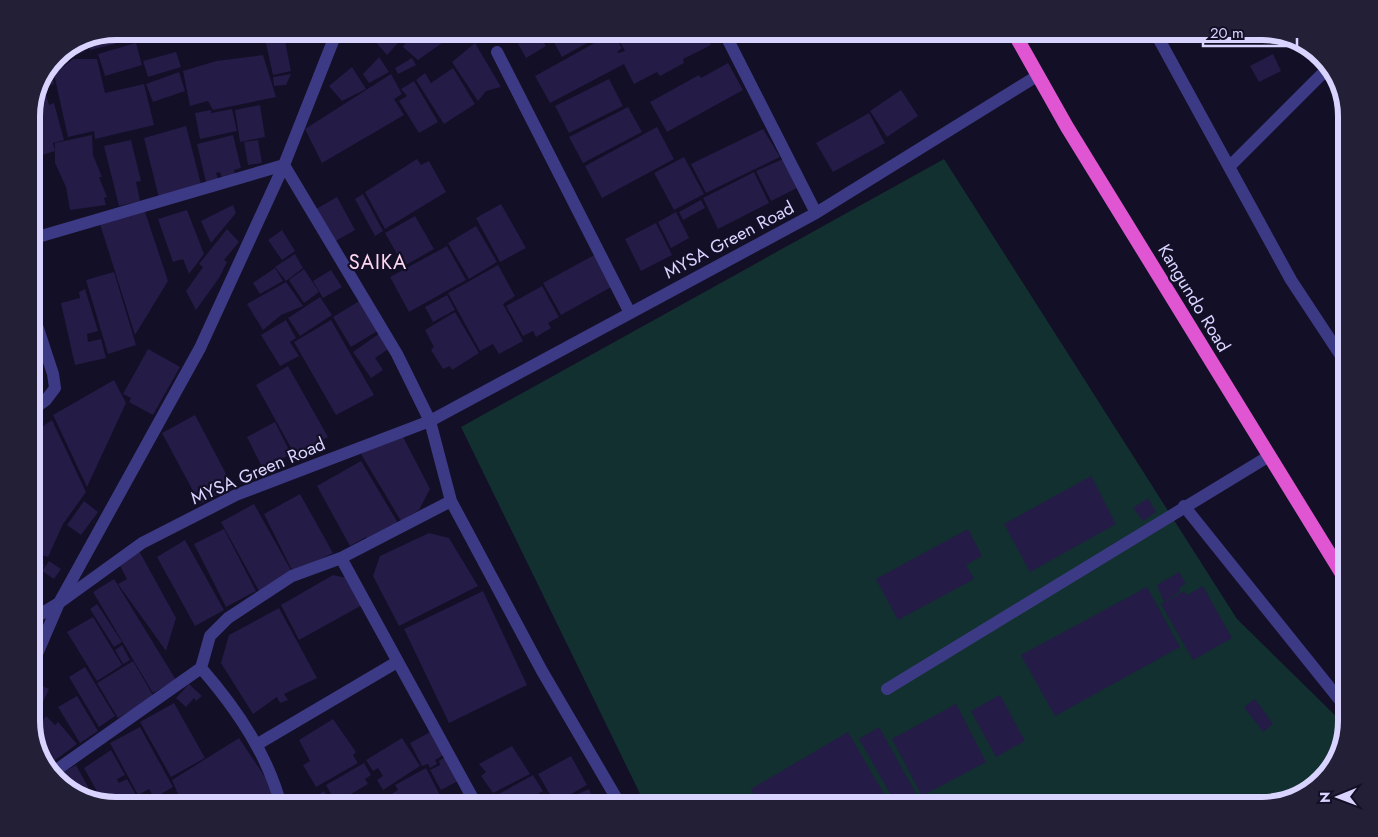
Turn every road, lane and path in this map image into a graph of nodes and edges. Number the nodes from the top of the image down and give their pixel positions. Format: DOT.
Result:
graph roads {
  1 [pos="333,40"];
  2 [pos="727,40"];
  3 [pos="1018,40"];
  4 [pos="1159,40"];
  5 [pos="497,52"];
  6 [pos="1324,72"];
  7 [pos="1037,76"];
  8 [pos="284,165"];
  9 [pos="1229,167"];
  10 [pos="816,213"];
  11 [pos="40,236"];
  12 [pos="630,313"];
  13 [pos="40,334"];
  14 [pos="1338,351"];
  15 [pos="40,404"];
  16 [pos="430,420"];
  17 [pos="1269,456"];
  18 [pos="451,501"];
  19 [pos="1184,506"];
  20 [pos="340,558"];
  21 [pos="1338,567"];
  22 [pos="59,604"];
  23 [pos="40,615"];
  24 [pos="40,647"];
  25 [pos="397,662"];
  26 [pos="201,668"];
  27 [pos="887,689"];
  28 [pos="1338,698"];
  29 [pos="256,745"];
  30 [pos="58,769"];
  31 [pos="279,797"];
  32 [pos="472,797"];
  33 [pos="615,797"];
  1 -- 8 [label="street"];
  2 -- 10 [label="street"];
  3 -- 7 [label="highway, Kangundo Road"];
  4 -- 9 [label="street"];
  5 -- 12 [label="street"];
  6 -- 9 [label="street"];
  7 -- 10 [label="street, MYSA Green Road"];
  7 -- 17 [label="highway, Kangundo Road"];
  8 -- 11 [label="street"];
  8 -- 16 [label="street"];
  8 -- 22 [label="street"];
  9 -- 14 [label="street"];
  10 -- 12 [label="street, MYSA Green Road"];
  12 -- 16 [label="street, MYSA Green Road"];
  13 -- 15 [label="street"];
  16 -- 18 [label="street"];
  16 -- 22 [label="street, MYSA Green Road"];
  17 -- 19 [label="street"];
  17 -- 21 [label="highway, Kangundo Road"];
  18 -- 20 [label="street"];
  18 -- 33 [label="street"];
  19 -- 27 [label="street"];
  19 -- 28 [label="street"];
  20 -- 25 [label="street"];
  20 -- 26 [label="street"];
  22 -- 23 [label="street, MYSA Green Road"];
  22 -- 24 [label="street"];
  25 -- 29 [label="street"];
  25 -- 32 [label="street"];
  26 -- 29 [label="street"];
  26 -- 30 [label="street"];
  29 -- 31 [label="street"];
}
